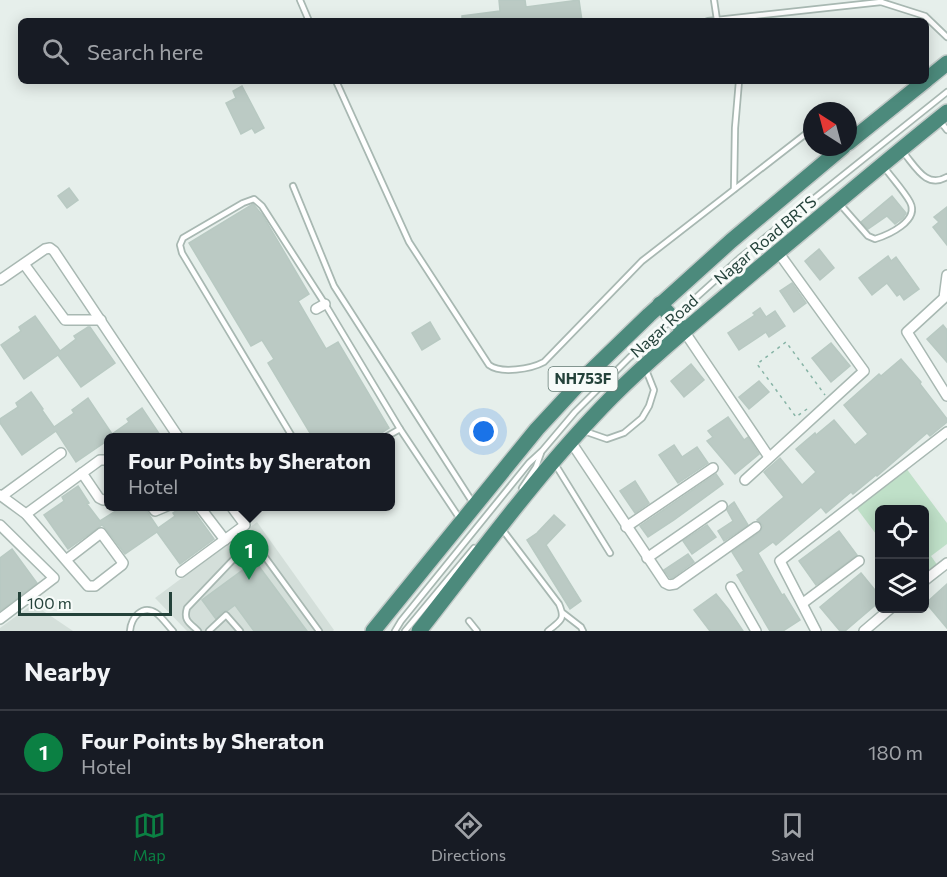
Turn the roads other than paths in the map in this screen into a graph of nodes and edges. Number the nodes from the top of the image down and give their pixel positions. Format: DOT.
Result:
graph roads {
  1 [pos="300,0"];
  2 [pos="714,0"];
  3 [pos="882,1"];
  4 [pos="308,18"];
  5 [pos="717,18"];
  6 [pos="734,18"];
  7 [pos="927,18"];
  8 [pos="929,20"];
  9 [pos="947,37"];
  10 [pos="947,63"];
  11 [pos="929,78"];
  12 [pos="337,84"];
  13 [pos="739,84"];
  14 [pos="922,84"];
  15 [pos="947,92"];
  16 [pos="944,121"];
  17 [pos="803,136"];
  18 [pos="857,136"];
  19 [pos="901,149"];
  20 [pos="832,156"];
  21 [pos="882,165"];
  22 [pos="947,177"];
  23 [pos="293,186"];
  24 [pos="734,189"];
  25 [pos="838,201"];
  26 [pos="778,252"];
  27 [pos="24,264"];
  28 [pos="947,275"];
  29 [pos="0,280"];
  30 [pos="945,298"];
  31 [pos="660,304"];
  32 [pos="673,318"];
  33 [pos="101,320"];
  34 [pos="684,332"];
  35 [pos="644,367"];
  36 [pos="947,396"];
  37 [pos="399,429"];
  38 [pos="582,430"];
  39 [pos="947,432"];
  40 [pos="176,433"];
  41 [pos="290,433"];
  42 [pos="392,433"];
  43 [pos="571,442"];
  44 [pos="542,451"];
  45 [pos="61,453"];
  46 [pos="770,457"];
  47 [pos="104,460"];
  48 [pos="554,462"];
  49 [pos="713,468"];
  50 [pos="82,473"];
  51 [pos="745,480"];
  52 [pos="519,493"];
  53 [pos="1,496"];
  54 [pos="104,500"];
  55 [pos="474,505"];
  56 [pos="722,506"];
  57 [pos="202,511"];
  58 [pos="234,511"];
  59 [pos="26,514"];
  60 [pos="462,521"];
  61 [pos="0,525"];
  62 [pos="756,526"];
  63 [pos="501,527"];
  64 [pos="626,527"];
  65 [pos="9,534"];
  66 [pos="225,540"];
  67 [pos="0,541"];
  68 [pos="476,545"];
  69 [pos="610,553"];
  70 [pos="648,558"];
  71 [pos="66,560"];
  72 [pos="859,561"];
  73 [pos="947,563"];
  74 [pos="181,572"];
  75 [pos="929,577"];
  76 [pos="731,587"];
  77 [pos="803,603"];
  78 [pos="563,613"];
  79 [pos="886,613"];
  80 [pos="0,618"];
  81 [pos="470,621"];
  82 [pos="130,631"];
  83 [pos="173,631"];
  84 [pos="198,631"];
  85 [pos="208,631"];
  86 [pos="240,631"];
  87 [pos="319,631"];
  88 [pos="373,631"];
  89 [pos="395,631"];
  90 [pos="405,631"];
  91 [pos="419,631"];
  92 [pos="477,631"];
  93 [pos="548,631"];
  94 [pos="583,631"];
  95 [pos="756,631"];
  96 [pos="816,631"];
  97 [pos="864,631"];
  1 -- 4 [label="lane"];
  2 -- 5 [label="lane"];
  3 -- 6 [label="lane"];
  3 -- 7 [label="lane"];
  8 -- 9 [label="lane"];
  10 -- 11 [label="highway"];
  12 -- 24 [label="lane"];
  13 -- 24 [label="lane"];
  14 -- 18 [label="highway"];
  15 -- 32 [label="lane, Nagar Road BRTS"];
  16 -- 19 [label="highway, Nagar Road / NH753F"];
  17 -- 24 [label="lane"];
  19 -- 21 [label="highway, Nagar Road / NH753F"];
  19 -- 22 [label="lane"];
  20 -- 31 [label="highway, Nagar Road / NH753F"];
  21 -- 25 [label="highway, Nagar Road / NH753F"];
  21 -- 25 [label="lane"];
  23 -- 55 [label="lane"];
  25 -- 26 [label="highway, Nagar Road / NH753F"];
  26 -- 34 [label="highway, Nagar Road / NH753F"];
  26 -- 46 [label="street"];
  27 -- 29 [label="street"];
  27 -- 33 [label="street"];
  27 -- 33 [label="street"];
  28 -- 30 [label="street"];
  30 -- 36 [label="street"];
  31 -- 32 [label="highway"];
  31 -- 55 [label="highway, Nagar Road / NH753F"];
  32 -- 34 [label="highway"];
  32 -- 44 [label="lane, Nagar Road BRTS"];
  33 -- 40 [label="street"];
  34 -- 35 [label="highway, Nagar Road / NH753F"];
  34 -- 46 [label="street"];
  35 -- 38 [label="highway, Nagar Road / NH753F"];
  35 -- 38 [label="lane"];
  37 -- 41 [label="lane"];
  37 -- 42 [label="lane"];
  37 -- 60 [label="lane"];
  38 -- 43 [label="highway, Nagar Road / NH753F"];
  39 -- 77 [label="street"];
  43 -- 48 [label="highway, Nagar Road / NH753F"];
  43 -- 64 [label="street"];
  44 -- 52 [label="lane"];
  44 -- 89 [label="lane"];
  45 -- 53 [label="street"];
  46 -- 51 [label="street"];
  47 -- 50 [label="street"];
  48 -- 63 [label="highway, Nagar Road / NH753F"];
  48 -- 69 [label="lane"];
  49 -- 64 [label="street"];
  50 -- 54 [label="street"];
  50 -- 59 [label="street"];
  53 -- 59 [label="street"];
  55 -- 60 [label="highway, Nagar Road / NH753F"];
  56 -- 70 [label="street"];
  57 -- 66 [label="street"];
  58 -- 66 [label="street"];
  59 -- 71 [label="street"];
  60 -- 88 [label="highway, Nagar Road / NH753F"];
  61 -- 65 [label="street"];
  62 -- 70 [label="street"];
  63 -- 78 [label="lane"];
  63 -- 91 [label="highway, Nagar Road / NH753F"];
  64 -- 70 [label="street"];
  65 -- 67 [label="street"];
  65 -- 80 [label="street"];
  66 -- 74 [label="street"];
  68 -- 90 [label="lane"];
  71 -- 71 [label="street"];
  72 -- 77 [label="street"];
  73 -- 75 [label="street"];
  76 -- 95 [label="street"];
  77 -- 96 [label="street"];
  78 -- 93 [label="lane"];
  78 -- 94 [label="lane"];
  79 -- 97 [label="street"];
  81 -- 92 [label="lane"];
  82 -- 83 [label="lane"];
  84 -- 87 [label="lane"];
  85 -- 86 [label="lane"];
}
